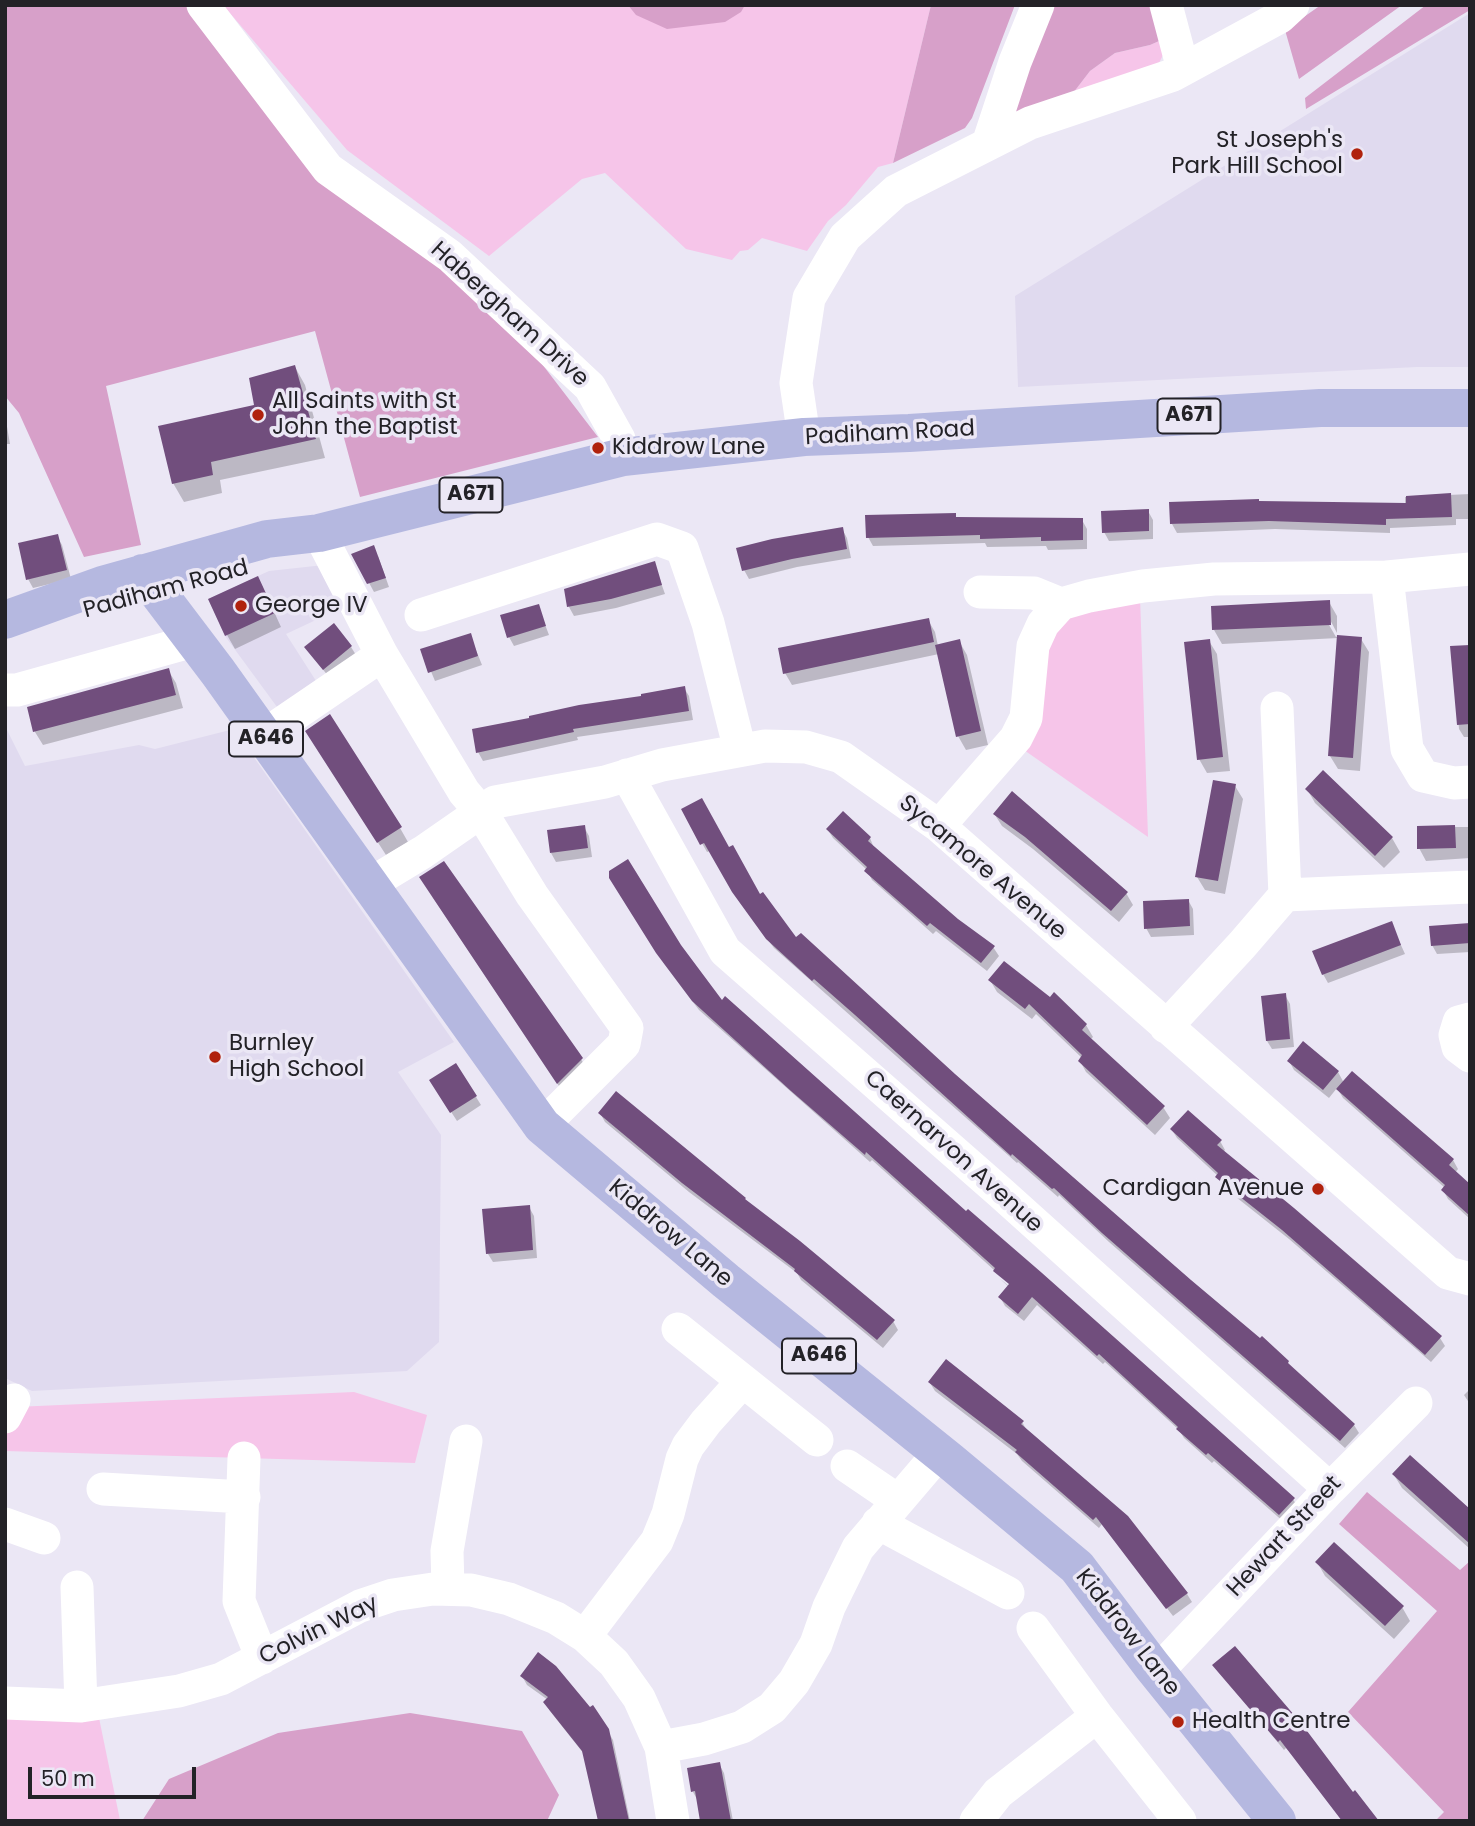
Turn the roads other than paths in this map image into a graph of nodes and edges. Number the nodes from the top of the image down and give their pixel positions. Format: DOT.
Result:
graph roads {
  1 [pos="203,5"];
  2 [pos="1038,5"];
  3 [pos="1166,5"];
  4 [pos="1293,5"];
  5 [pos="1183,69"];
  6 [pos="988,144"];
  7 [pos="1470,408"];
  8 [pos="804,437"];
  9 [pos="623,457"];
  10 [pos="319,533"];
  11 [pos="1470,569"];
  12 [pos="1387,577"];
  13 [pos="151,585"];
  14 [pos="980,592"];
  15 [pos="1061,604"];
  16 [pos="421,615"];
  17 [pos="5,620"];
  18 [pos="5,631"];
  19 [pos="193,641"];
  20 [pos="382,655"];
  21 [pos="5,690"];
  22 [pos="1277,708"];
  23 [pos="264,736"];
  24 [pos="740,750"];
  25 [pos="627,775"];
  26 [pos="1470,782"];
  27 [pos="481,812"];
  28 [pos="939,826"];
  29 [pos="370,884"];
  30 [pos="1470,887"];
  31 [pos="1285,895"];
  32 [pos="1470,1019"];
  33 [pos="1167,1027"];
  34 [pos="1470,1056"];
  35 [pos="541,1126"];
  36 [pos="1470,1279"];
  37 [pos="678,1329"];
  38 [pos="742,1382"];
  39 [pos="1416,1403"];
  40 [pos="817,1440"];
  41 [pos="466,1441"];
  42 [pos="939,1453"];
  43 [pos="244,1458"];
  44 [pos="847,1466"];
  45 [pos="103,1489"];
  46 [pos="1330,1489"];
  47 [pos="244,1497"];
  48 [pos="888,1511"];
  49 [pos="5,1524"];
  50 [pos="44,1538"];
  51 [pos="77,1587"];
  52 [pos="449,1588"];
  53 [pos="1008,1593"];
  54 [pos="1033,1628"];
  55 [pos="585,1636"];
  56 [pos="262,1658"];
  57 [pos="1157,1672"];
  58 [pos="5,1703"];
  59 [pos="81,1706"];
  60 [pos="1097,1716"];
  61 [pos="661,1747"];
  62 [pos="1263,1816"];
  63 [pos="673,1821"];
  64 [pos="976,1821"];
  65 [pos="1180,1821"];
  1 -- 9 [label="street, Habergham Drive"];
  2 -- 6 [label="street"];
  3 -- 5 [label="street"];
  4 -- 5 [label="street"];
  5 -- 6 [label="street"];
  6 -- 8 [label="street"];
  7 -- 8 [label="main road, Padiham Road / A671"];
  8 -- 9 [label="main road, Padiham Road / A671"];
  9 -- 10 [label="main road, Padiham Road / A671"];
  10 -- 13 [label="main road, Padiham Road / A671"];
  10 -- 20 [label="street"];
  11 -- 12 [label="street"];
  12 -- 15 [label="street"];
  12 -- 26 [label="street"];
  13 -- 17 [label="main road, Padiham Road / A671"];
  13 -- 18 [label="main road, Padiham Road / A671"];
  13 -- 19 [label="main road, Kiddrow Lane / A646"];
  14 -- 15 [label="street"];
  15 -- 28 [label="street"];
  16 -- 24 [label="street"];
  19 -- 21 [label="street"];
  19 -- 23 [label="main road, Kiddrow Lane / A646"];
  20 -- 23 [label="street"];
  20 -- 27 [label="street"];
  22 -- 31 [label="street"];
  23 -- 29 [label="main road, Kiddrow Lane / A646"];
  24 -- 25 [label="street, Sycamore Avenue"];
  24 -- 28 [label="street, Sycamore Avenue"];
  25 -- 27 [label="street, Sycamore Avenue"];
  25 -- 46 [label="street, Caernarvon Avenue"];
  27 -- 29 [label="street, Sycamore Avenue"];
  27 -- 35 [label="street"];
  28 -- 33 [label="street, Sycamore Avenue"];
  29 -- 35 [label="main road, Kiddrow Lane / A646"];
  30 -- 31 [label="street"];
  31 -- 33 [label="street"];
  32 -- 34 [label="street"];
  33 -- 36 [label="street, Sycamore Avenue"];
  35 -- 42 [label="main road, Kiddrow Lane / A646"];
  37 -- 38 [label="street"];
  38 -- 40 [label="street"];
  38 -- 55 [label="street"];
  39 -- 46 [label="street, Hewart Street"];
  41 -- 52 [label="street"];
  42 -- 48 [label="street"];
  42 -- 57 [label="main road, Kiddrow Lane / A646"];
  43 -- 47 [label="street"];
  44 -- 48 [label="street"];
  45 -- 47 [label="street"];
  46 -- 57 [label="street, Hewart Street"];
  47 -- 56 [label="street"];
  48 -- 53 [label="street"];
  48 -- 61 [label="street"];
  49 -- 50 [label="street"];
  51 -- 59 [label="street"];
  52 -- 55 [label="street, Colvin Way"];
  52 -- 56 [label="street, Colvin Way"];
  54 -- 60 [label="street"];
  55 -- 61 [label="street, Colvin Way"];
  56 -- 59 [label="street, Colvin Way"];
  57 -- 62 [label="main road, Kiddrow Lane / A646"];
  58 -- 59 [label="street, Colvin Way"];
  60 -- 64 [label="street"];
  60 -- 65 [label="street"];
  61 -- 63 [label="street, Colvin Way"];
}
